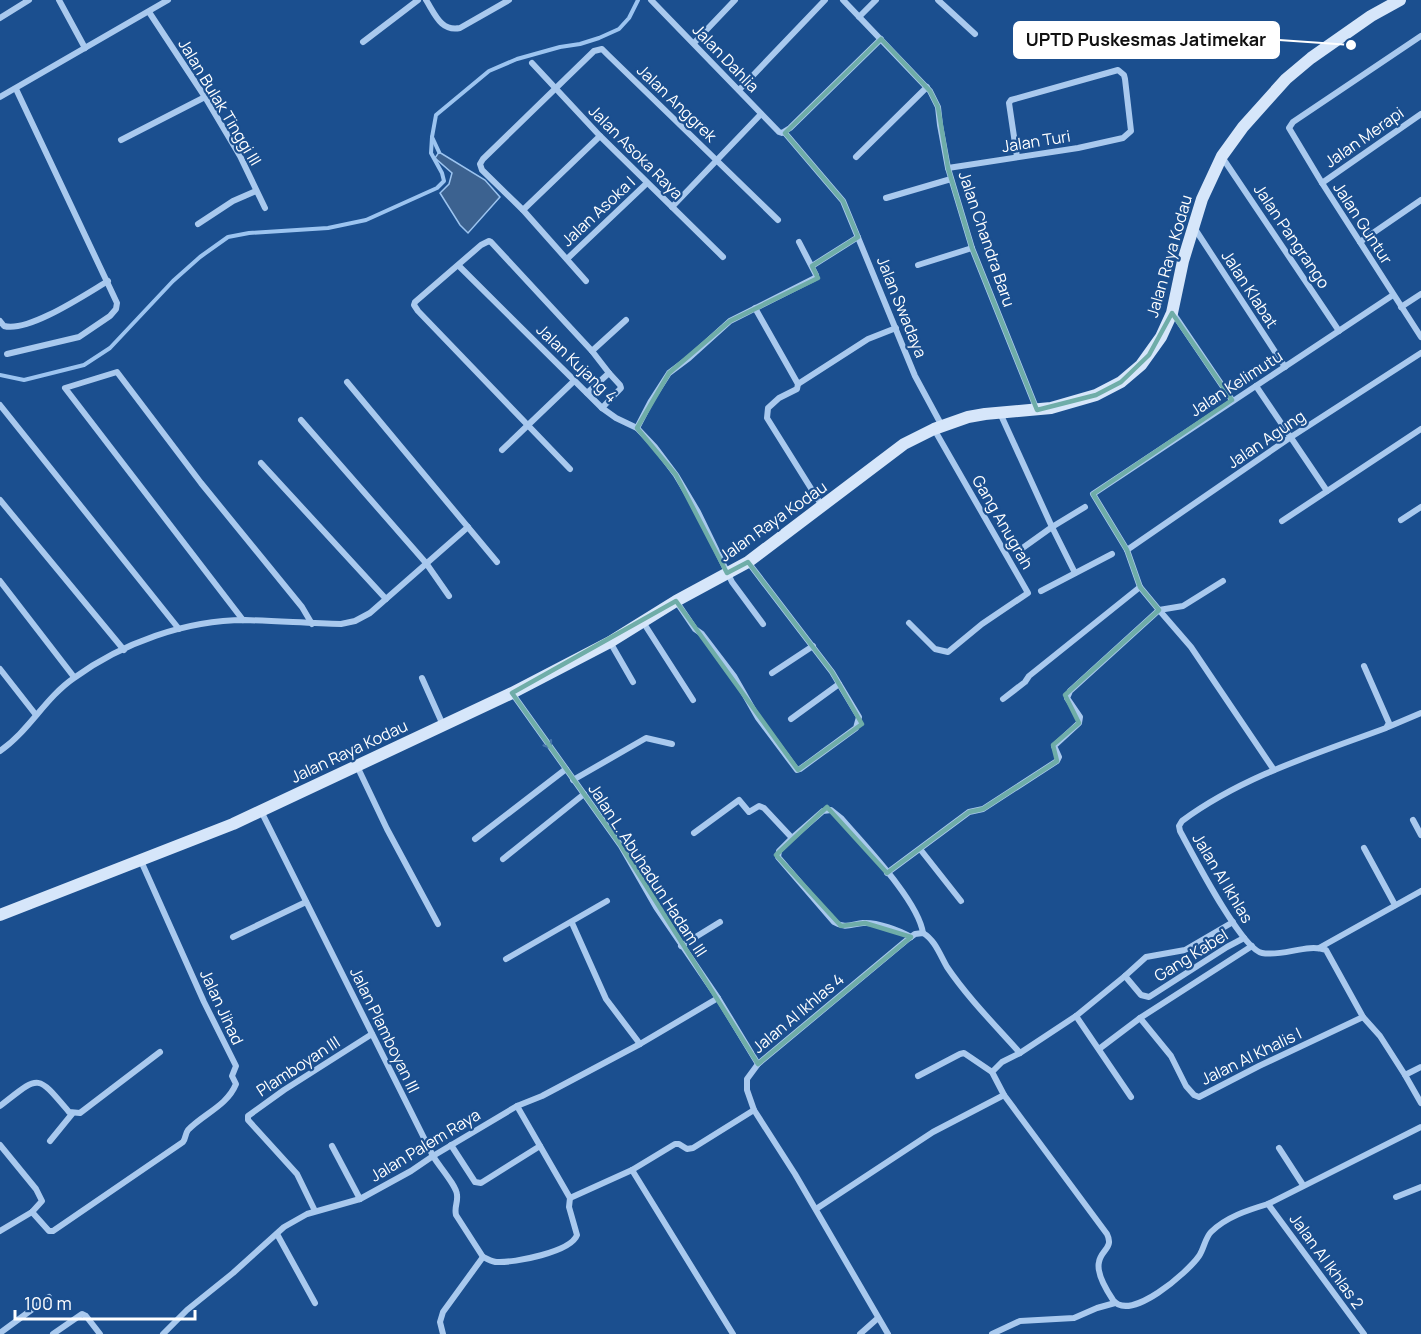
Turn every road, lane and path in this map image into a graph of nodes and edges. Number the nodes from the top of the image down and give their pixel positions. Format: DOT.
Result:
graph roads {
  1 [pos="29,0"];
  2 [pos="59,0"];
  3 [pos="168,0"];
  4 [pos="418,0"];
  5 [pos="426,0"];
  6 [pos="509,0"];
  7 [pos="651,0"];
  8 [pos="735,0"];
  9 [pos="825,0"];
  10 [pos="843,0"];
  11 [pos="876,0"];
  12 [pos="938,0"];
  13 [pos="1400,0"];
  14 [pos="149,12"];
  15 [pos="859,17"];
  16 [pos="0,18"];
  17 [pos="975,34"];
  18 [pos="1421,36"];
  19 [pos="881,39"];
  20 [pos="363,42"];
  21 [pos="694,43"];
  22 [pos="86,48"];
  23 [pos="532,63"];
  24 [pos="927,87"];
  25 [pos="555,88"];
  26 [pos="16,89"];
  27 [pos="739,90"];
  28 [pos="0,97"];
  29 [pos="205,97"];
  30 [pos="761,114"];
  31 [pos="1421,114"];
  32 [pos="784,133"];
  33 [pos="600,136"];
  34 [pos="122,140"];
  35 [pos="1222,156"];
  36 [pos="856,157"];
  37 [pos="1017,157"];
  38 [pos="717,161"];
  39 [pos="948,168"];
  40 [pos="951,179"];
  41 [pos="647,183"];
  42 [pos="1322,183"];
  43 [pos="256,191"];
  44 [pos="840,197"];
  45 [pos="886,198"];
  46 [pos="1421,200"];
  47 [pos="672,207"];
  48 [pos="265,208"];
  49 [pos="522,210"];
  50 [pos="778,220"];
  51 [pos="198,224"];
  52 [pos="1193,226"];
  53 [pos="858,237"];
  54 [pos="799,242"];
  55 [pos="1360,242"];
  56 [pos="972,248"];
  57 [pos="723,257"];
  58 [pos="567,259"];
  59 [pos="918,265"];
  60 [pos="459,266"];
  61 [pos="812,266"];
  62 [pos="108,281"];
  63 [pos="586,281"];
  64 [pos="1421,294"];
  65 [pos="1393,295"];
  66 [pos="1401,307"];
  67 [pos="755,308"];
  68 [pos="1172,313"];
  69 [pos="626,320"];
  70 [pos="0,321"];
  71 [pos="896,328"];
  72 [pos="1339,331"];
  73 [pos="1421,337"];
  74 [pos="592,351"];
  75 [pos="1421,353"];
  76 [pos="7,354"];
  77 [pos="1285,367"];
  78 [pos="609,372"];
  79 [pos="574,381"];
  80 [pos="347,382"];
  81 [pos="798,384"];
  82 [pos="1256,386"];
  83 [pos="587,393"];
  84 [pos="1232,400"];
  85 [pos="0,405"];
  86 [pos="602,408"];
  87 [pos="1037,410"];
  88 [pos="1000,413"];
  89 [pos="301,420"];
  90 [pos="528,426"];
  91 [pos="637,428"];
  92 [pos="938,428"];
  93 [pos="1421,429"];
  94 [pos="1291,437"];
  95 [pos="502,450"];
  96 [pos="261,463"];
  97 [pos="570,469"];
  98 [pos="1327,491"];
  99 [pos="0,500"];
  100 [pos="822,507"];
  101 [pos="1085,507"];
  102 [pos="1421,507"];
  103 [pos="1401,520"];
  104 [pos="1282,521"];
  105 [pos="468,527"];
  106 [pos="1052,527"];
  107 [pos="1127,550"];
  108 [pos="1017,552"];
  109 [pos="1112,554"];
  110 [pos="497,562"];
  111 [pos="748,562"];
  112 [pos="426,563"];
  113 [pos="728,573"];
  114 [pos="1076,573"];
  115 [pos="0,581"];
  116 [pos="1223,581"];
  117 [pos="1140,587"];
  118 [pos="1041,591"];
  119 [pos="449,596"];
  120 [pos="386,599"];
  121 [pos="676,601"];
  122 [pos="1159,610"];
  123 [pos="243,620"];
  124 [pos="643,622"];
  125 [pos="909,623"];
  126 [pos="312,624"];
  127 [pos="763,624"];
  128 [pos="179,629"];
  129 [pos="610,642"];
  130 [pos="813,646"];
  131 [pos="124,650"];
  132 [pos="1364,666"];
  133 [pos="0,669"];
  134 [pos="772,673"];
  135 [pos="74,677"];
  136 [pos="422,678"];
  137 [pos="633,682"];
  138 [pos="839,684"];
  139 [pos="512,693"];
  140 [pos="1003,699"];
  141 [pos="693,700"];
  142 [pos="1421,713"];
  143 [pos="36,716"];
  144 [pos="791,719"];
  145 [pos="443,726"];
  146 [pos="1388,727"];
  147 [pos="672,744"];
  148 [pos="0,751"];
  149 [pos="357,766"];
  150 [pos="566,769"];
  151 [pos="1274,770"];
  152 [pos="573,780"];
  153 [pos="584,794"];
  154 [pos="261,810"];
  155 [pos="1413,820"];
  156 [pos="694,833"];
  157 [pos="1421,835"];
  158 [pos="792,838"];
  159 [pos="475,839"];
  160 [pos="920,849"];
  161 [pos="1364,849"];
  162 [pos="503,860"];
  163 [pos="141,861"];
  164 [pos="887,873"];
  165 [pos="1421,891"];
  166 [pos="607,901"];
  167 [pos="960,901"];
  168 [pos="306,902"];
  169 [pos="1395,905"];
  170 [pos="0,915"];
  171 [pos="720,922"];
  172 [pos="1233,922"];
  173 [pos="572,923"];
  174 [pos="438,924"];
  175 [pos="923,933"];
  176 [pos="233,937"];
  177 [pos="911,937"];
  178 [pos="1245,938"];
  179 [pos="681,946"];
  180 [pos="1251,946"];
  181 [pos="1319,948"];
  182 [pos="506,959"];
  183 [pos="1125,976"];
  184 [pos="718,998"];
  185 [pos="1076,1016"];
  186 [pos="1363,1017"];
  187 [pos="1140,1018"];
  188 [pos="372,1034"];
  189 [pos="639,1044"];
  190 [pos="1099,1050"];
  191 [pos="160,1052"];
  192 [pos="1020,1053"];
  193 [pos="758,1064"];
  194 [pos="1421,1067"];
  195 [pos="992,1072"];
  196 [pos="1405,1075"];
  197 [pos="918,1076"];
  198 [pos="1004,1095"];
  199 [pos="1131,1097"];
  200 [pos="1421,1102"];
  201 [pos="0,1106"];
  202 [pos="517,1107"];
  203 [pos="754,1110"];
  204 [pos="72,1114"];
  205 [pos="1421,1127"];
  206 [pos="50,1141"];
  207 [pos="0,1145"];
  208 [pos="451,1145"];
  209 [pos="332,1146"];
  210 [pos="540,1146"];
  211 [pos="1279,1148"];
  212 [pos="433,1156"];
  213 [pos="632,1170"];
  214 [pos="1303,1185"];
  215 [pos="1421,1187"];
  216 [pos="1396,1197"];
  217 [pos="570,1198"];
  218 [pos="360,1199"];
  219 [pos="1268,1204"];
  220 [pos="816,1209"];
  221 [pos="315,1211"];
  222 [pos="32,1212"];
  223 [pos="0,1231"];
  224 [pos="277,1234"];
  225 [pos="483,1257"];
  226 [pos="49,1297"];
  227 [pos="315,1303"];
  228 [pos="1115,1303"];
  229 [pos="878,1318"];
  230 [pos="0,1333"];
  231 [pos="53,1334"];
  232 [pos="100,1334"];
  233 [pos="163,1334"];
  234 [pos="444,1334"];
  235 [pos="733,1334"];
  236 [pos="860,1334"];
  237 [pos="888,1334"];
  238 [pos="992,1334"];
  239 [pos="1364,1334"];
  1 -- 16 [label="street"];
  2 -- 22 [label="street"];
  3 -- 14 [label="street"];
  4 -- 20 [label="street"];
  5 -- 6 [label="street"];
  7 -- 21 [label="street, Jalan Dahlia"];
  8 -- 21 [label="street"];
  9 -- 27 [label="street"];
  10 -- 15 [label="street, Jalan Chandra Baru"];
  11 -- 15 [label="street"];
  12 -- 17 [label="street"];
  13 -- 35 [label="street, Jalan Raya Kodau"];
  14 -- 22 [label="street"];
  14 -- 29 [label="street, Jalan Bulak Tinggi III"];
  15 -- 19 [label="street, Jalan Chandra Baru"];
  18 -- 42 [label="street, Jalan Guntur"];
  19 -- 24 [label="street, Jalan Chandra Baru"];
  19 -- 32 [label="street"];
  21 -- 27 [label="street, Jalan Dahlia"];
  22 -- 26 [label="street"];
  23 -- 25 [label="street, Jalan Asoka Raya"];
  24 -- 36 [label="street"];
  24 -- 39 [label="street, Jalan Chandra Baru"];
  25 -- 33 [label="street, Jalan Asoka Raya"];
  25 -- 38 [label="street, Jalan Anggrek"];
  25 -- 49 [label="street"];
  26 -- 28 [label="street"];
  26 -- 62 [label="street"];
  27 -- 30 [label="street, Jalan Dahlia"];
  29 -- 34 [label="street"];
  29 -- 43 [label="street, Jalan Bulak Tinggi III"];
  30 -- 32 [label="street, Jalan Dahlia"];
  30 -- 38 [label="street"];
  31 -- 42 [label="street, Jalan Merapi"];
  32 -- 44 [label="street, Jalan Dahlia"];
  33 -- 41 [label="street, Jalan Asoka Raya"];
  33 -- 49 [label="street"];
  35 -- 52 [label="street, Jalan Raya Kodau"];
  35 -- 72 [label="street, Jalan Pangrango"];
  37 -- 37 [label="street, Jalan Turi"];
  37 -- 39 [label="street, Jalan Turi"];
  38 -- 47 [label="street"];
  38 -- 50 [label="street, Jalan Anggrek"];
  39 -- 40 [label="street, Jalan Chandra Baru"];
  40 -- 45 [label="street"];
  40 -- 56 [label="street, Jalan Chandra Baru"];
  41 -- 47 [label="street, Jalan Asoka Raya"];
  41 -- 58 [label="street, Jalan Asoka I"];
  42 -- 55 [label="street, Jalan Guntur"];
  43 -- 48 [label="street, Jalan Bulak Tinggi III"];
  43 -- 51 [label="street"];
  44 -- 53 [label="street, Jalan Swadaya"];
  46 -- 55 [label="street"];
  47 -- 57 [label="street, Jalan Asoka Raya"];
  49 -- 58 [label="street"];
  52 -- 68 [label="street, Jalan Raya Kodau"];
  52 -- 77 [label="street, Jalan Klabat"];
  53 -- 61 [label="street"];
  53 -- 71 [label="street, Jalan Swadaya"];
  54 -- 61 [label="street"];
  55 -- 65 [label="street, Jalan Guntur"];
  56 -- 59 [label="street"];
  56 -- 87 [label="street, Jalan Chandra Baru"];
  58 -- 63 [label="street"];
  60 -- 74 [label="street"];
  60 -- 79 [label="street, Jalan Kujang 4"];
  60 -- 90 [label="street"];
  61 -- 67 [label="street"];
  62 -- 70 [label="street"];
  62 -- 76 [label="street"];
  64 -- 66 [label="street"];
  65 -- 66 [label="street, Jalan Guntur"];
  65 -- 72 [label="street, Jalan Kelimutu"];
  66 -- 73 [label="street, Jalan Guntur"];
  67 -- 81 [label="street"];
  67 -- 91 [label="street"];
  68 -- 84 [label="street"];
  68 -- 87 [label="street, Jalan Raya Kodau"];
  69 -- 74 [label="street"];
  71 -- 81 [label="street"];
  71 -- 92 [label="street, Jalan Swadaya"];
  72 -- 77 [label="street, Jalan Kelimutu"];
  74 -- 78 [label="street"];
  75 -- 94 [label="street, Jalan Agung"];
  77 -- 82 [label="street, Jalan Kelimutu"];
  78 -- 83 [label="street"];
  78 -- 86 [label="street"];
  79 -- 83 [label="street, Jalan Kujang 4"];
  79 -- 90 [label="street"];
  80 -- 105 [label="street"];
  81 -- 100 [label="street"];
  82 -- 84 [label="street, Jalan Kelimutu"];
  82 -- 94 [label="street"];
  83 -- 86 [label="street, Jalan Kujang 4"];
  84 -- 107 [label="street, Jalan Kelimutu"];
  85 -- 128 [label="street"];
  86 -- 91 [label="street, Jalan Kujang 4"];
  87 -- 88 [label="street, Jalan Raya Kodau"];
  88 -- 92 [label="street, Jalan Raya Kodau"];
  88 -- 106 [label="street"];
  89 -- 112 [label="street"];
  90 -- 95 [label="street"];
  90 -- 97 [label="street"];
  91 -- 113 [label="street, Jalan Kujang 4"];
  92 -- 100 [label="street, Jalan Raya Kodau"];
  92 -- 125 [label="street, Gang Anugrah"];
  93 -- 98 [label="street"];
  94 -- 98 [label="street"];
  94 -- 107 [label="street, Jalan Agung"];
  96 -- 120 [label="street"];
  98 -- 104 [label="street"];
  99 -- 131 [label="street"];
  100 -- 111 [label="street, Jalan Raya Kodau"];
  101 -- 106 [label="street"];
  102 -- 103 [label="street"];
  105 -- 110 [label="street"];
  105 -- 112 [label="street"];
  106 -- 108 [label="street"];
  106 -- 114 [label="street"];
  107 -- 117 [label="street"];
  109 -- 114 [label="street"];
  111 -- 113 [label="street, Jalan Raya Kodau"];
  111 -- 130 [label="street"];
  112 -- 119 [label="street"];
  112 -- 120 [label="street"];
  113 -- 121 [label="street, Jalan Raya Kodau"];
  113 -- 127 [label="street, Jalan Kujang 4"];
  114 -- 118 [label="street"];
  115 -- 135 [label="street"];
  116 -- 122 [label="street"];
  117 -- 122 [label="street"];
  117 -- 140 [label="street"];
  120 -- 126 [label="street"];
  121 -- 124 [label="street, Jalan Raya Kodau"];
  121 -- 138 [label="street"];
  122 -- 151 [label="street"];
  122 -- 160 [label="street"];
  123 -- 126 [label="street"];
  123 -- 126 [label="street"];
  123 -- 128 [label="street"];
  124 -- 129 [label="street, Jalan Raya Kodau"];
  124 -- 141 [label="street"];
  128 -- 131 [label="street"];
  129 -- 137 [label="street"];
  129 -- 139 [label="street, Jalan Raya Kodau"];
  130 -- 134 [label="street"];
  130 -- 138 [label="street"];
  131 -- 135 [label="street"];
  132 -- 146 [label="street"];
  133 -- 143 [label="street"];
  135 -- 143 [label="street"];
  136 -- 145 [label="street"];
  138 -- 144 [label="street"];
  139 -- 145 [label="street, Jalan Raya Kodau"];
  139 -- 150 [label="street, Jalan L. Abuhadun Hadam III, one-way"];
  142 -- 146 [label="street, Jalan Al Ikhlas"];
  143 -- 148 [label="street"];
  145 -- 149 [label="street, Jalan Raya Kodau"];
  146 -- 151 [label="street, Jalan Al Ikhlas"];
  147 -- 152 [label="street"];
  149 -- 154 [label="street, Jalan Raya Kodau"];
  149 -- 174 [label="street"];
  150 -- 152 [label="street, Jalan L. Abuhadun Hadam III"];
  150 -- 159 [label="street"];
  151 -- 172 [label="street, Jalan Al Ikhlas"];
  152 -- 153 [label="street, Jalan L. Abuhadun Hadam III"];
  153 -- 162 [label="street"];
  153 -- 179 [label="street, Jalan L. Abuhadun Hadam III"];
  154 -- 163 [label="street, Jalan Raya Kodau"];
  154 -- 168 [label="street, Jalan Plamboyan III"];
  155 -- 157 [label="street"];
  156 -- 158 [label="street"];
  158 -- 164 [label="street"];
  158 -- 177 [label="street"];
  160 -- 164 [label="street"];
  160 -- 167 [label="street"];
  161 -- 169 [label="street"];
  163 -- 170 [label="street, Jalan Raya Kodau"];
  163 -- 222 [label="street, Jalan Jihad"];
  164 -- 175 [label="street"];
  165 -- 169 [label="street"];
  166 -- 173 [label="street"];
  168 -- 176 [label="street"];
  168 -- 188 [label="street, Jalan Plamboyan III"];
  169 -- 181 [label="street"];
  171 -- 179 [label="street"];
  172 -- 178 [label="street, Jalan Al Ikhlas"];
  172 -- 183 [label="street"];
  173 -- 182 [label="street"];
  173 -- 189 [label="street"];
  175 -- 177 [label="street, Jalan Al Ikhlas 4"];
  175 -- 192 [label="street"];
  177 -- 193 [label="street, Jalan Al Ikhlas 4"];
  178 -- 180 [label="street, Jalan Al Ikhlas"];
  178 -- 183 [label="street, Gang Kabel"];
  179 -- 184 [label="street, Jalan L. Abuhadun Hadam III"];
  180 -- 181 [label="street, Jalan Al Ikhlas"];
  180 -- 187 [label="street"];
  181 -- 186 [label="street"];
  183 -- 185 [label="street"];
  184 -- 189 [label="street, Jalan Palem Raya"];
  184 -- 193 [label="street, Jalan L. Abuhadun Hadam III"];
  185 -- 190 [label="street"];
  185 -- 192 [label="street"];
  186 -- 187 [label="street, Jalan Al Khalis I"];
  186 -- 196 [label="street"];
  187 -- 190 [label="street"];
  188 -- 212 [label="street, Jalan Plamboyan III"];
  188 -- 221 [label="street, Plamboyan III"];
  189 -- 202 [label="street, Jalan Palem Raya"];
  190 -- 199 [label="street"];
  191 -- 204 [label="street"];
  192 -- 195 [label="street"];
  193 -- 203 [label="street, Jalan Al Ikhlas 4"];
  194 -- 196 [label="street"];
  195 -- 197 [label="street"];
  195 -- 198 [label="street"];
  196 -- 200 [label="street"];
  198 -- 220 [label="street"];
  198 -- 228 [label="street"];
  201 -- 204 [label="street"];
  202 -- 208 [label="street, Jalan Palem Raya"];
  202 -- 210 [label="street"];
  203 -- 213 [label="street"];
  203 -- 220 [label="street, Jalan Al Ikhlas 4"];
  204 -- 206 [label="street"];
  205 -- 214 [label="street"];
  207 -- 222 [label="street"];
  208 -- 210 [label="street"];
  208 -- 212 [label="street, Jalan Palem Raya"];
  209 -- 218 [label="street"];
  210 -- 217 [label="street"];
  211 -- 214 [label="street"];
  212 -- 218 [label="street, Jalan Palem Raya"];
  212 -- 225 [label="street, Jalan Plamboyan III"];
  213 -- 217 [label="street"];
  213 -- 235 [label="street"];
  214 -- 219 [label="street"];
  215 -- 216 [label="street"];
  217 -- 225 [label="street"];
  218 -- 221 [label="street, Jalan Palem Raya"];
  219 -- 228 [label="street"];
  219 -- 239 [label="street, Jalan Al Ikhlas 2"];
  220 -- 229 [label="street, Jalan Al Ikhlas 4"];
  221 -- 224 [label="street, Jalan Palem Raya"];
  222 -- 223 [label="street"];
  224 -- 227 [label="street"];
  224 -- 233 [label="street, Jalan Palem Raya"];
  225 -- 234 [label="street"];
  226 -- 230 [label="street"];
  228 -- 238 [label="street"];
  229 -- 236 [label="street"];
  229 -- 237 [label="street, Jalan Al Ikhlas 4"];
  231 -- 232 [label="street"];
}
